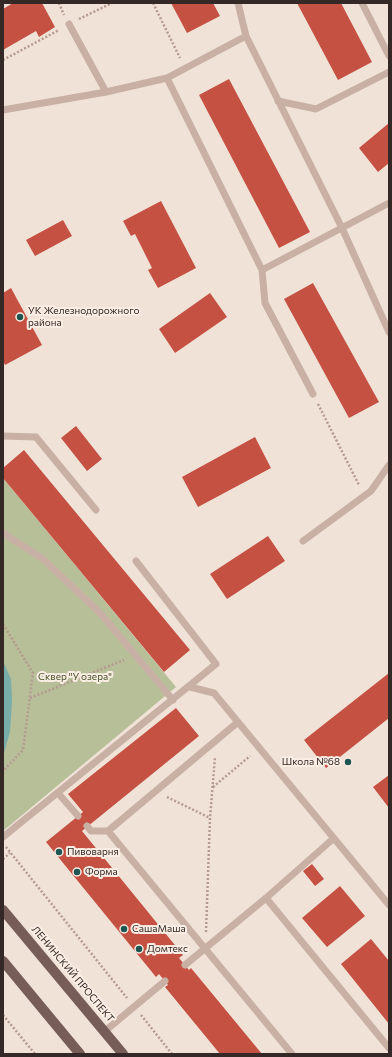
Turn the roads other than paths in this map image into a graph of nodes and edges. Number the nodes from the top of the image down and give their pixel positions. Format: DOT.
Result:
graph roads {
  1 [pos="238,3"];
  2 [pos="362,3"];
  3 [pos="69,24"];
  4 [pos="246,36"];
  5 [pos="389,56"];
  6 [pos="389,72"];
  7 [pos="167,78"];
  8 [pos="106,92"];
  9 [pos="278,101"];
  10 [pos="3,110"];
  11 [pos="389,203"];
  12 [pos="342,228"];
  13 [pos="262,270"];
  14 [pos="389,332"];
  15 [pos="313,394"];
  16 [pos="3,436"];
  17 [pos="389,465"];
  18 [pos="96,510"];
  19 [pos="3,534"];
  20 [pos="303,541"];
  21 [pos="136,561"];
  22 [pos="190,687"];
  23 [pos="173,700"];
  24 [pos="238,722"];
  25 [pos="58,793"];
  26 [pos="78,816"];
  27 [pos="87,826"];
  28 [pos="108,831"];
  29 [pos="3,836"];
  30 [pos="334,838"];
  31 [pos="266,898"];
  32 [pos="389,905"];
  33 [pos="3,910"];
  34 [pos="206,949"];
  35 [pos="3,962"];
  36 [pos="185,965"];
  37 [pos="165,981"];
  38 [pos="105,1031"];
  39 [pos="389,1048"];
  40 [pos="80,1054"];
  41 [pos="124,1054"];
  42 [pos="292,1054"];
  1 -- 4 [label="lane"];
  2 -- 5 [label="lane"];
  3 -- 8 [label="lane"];
  4 -- 7 [label="lane"];
  4 -- 9 [label="lane"];
  6 -- 9 [label="lane"];
  7 -- 8 [label="lane"];
  7 -- 13 [label="lane"];
  8 -- 10 [label="lane"];
  9 -- 12 [label="lane"];
  11 -- 12 [label="lane"];
  12 -- 13 [label="lane"];
  12 -- 14 [label="lane"];
  13 -- 15 [label="lane"];
  16 -- 18 [label="lane"];
  17 -- 20 [label="lane"];
  19 -- 23 [label="lane"];
  21 -- 22 [label="lane"];
  22 -- 23 [label="lane"];
  22 -- 24 [label="lane"];
  23 -- 25 [label="lane"];
  24 -- 28 [label="lane"];
  24 -- 30 [label="lane"];
  25 -- 26 [label="lane"];
  25 -- 29 [label="lane"];
  27 -- 28 [label="lane"];
  28 -- 34 [label="lane"];
  30 -- 31 [label="lane"];
  30 -- 32 [label="lane"];
  31 -- 34 [label="lane"];
  31 -- 39 [label="lane"];
  33 -- 38 [label="main road, ЛЕНИНСКИЙ ПРОСПЕКТ"];
  34 -- 36 [label="lane"];
  34 -- 42 [label="lane"];
  35 -- 40 [label="main road"];
  37 -- 38 [label="lane"];
  38 -- 41 [label="main road, ЛЕНИНСКИЙ ПРОСПЕКТ"];
}
